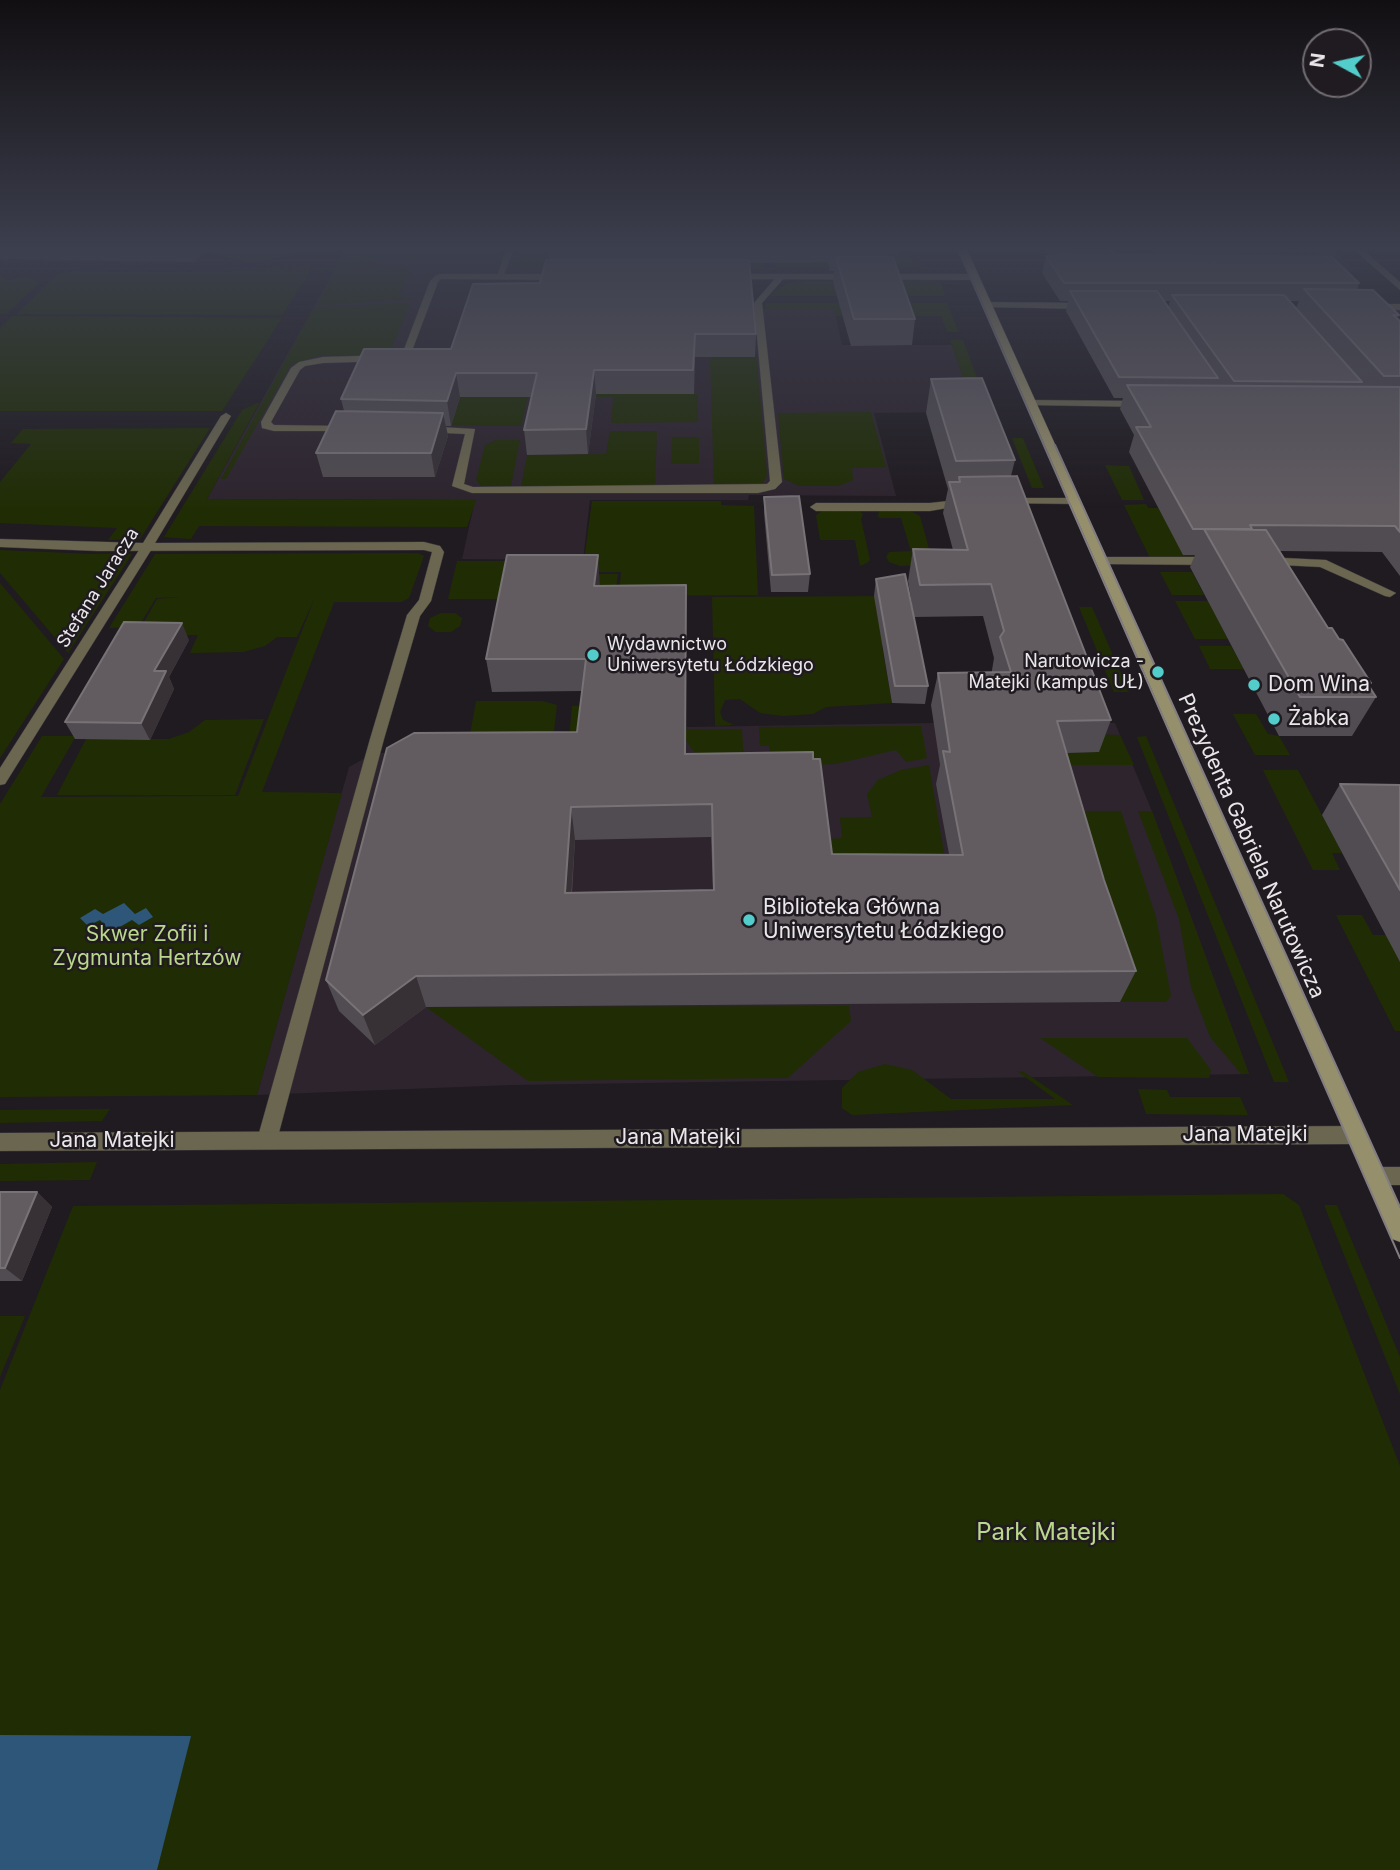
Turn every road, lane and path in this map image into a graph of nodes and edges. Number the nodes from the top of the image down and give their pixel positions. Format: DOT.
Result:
graph roads {
  1 [pos="414,334"];
  2 [pos="761,334"];
  3 [pos="1001,334"];
  4 [pos="1031,403"];
  5 [pos="1158,404"];
  6 [pos="226,416"];
  7 [pos="358,429"];
  8 [pos="413,429"];
  9 [pos="997,501"];
  10 [pos="1075,501"];
  11 [pos="975,502"];
  12 [pos="816,507"];
  13 [pos="0,542"];
  14 [pos="147,547"];
  15 [pos="1102,561"];
  16 [pos="1226,561"];
  17 [pos="1252,561"];
  18 [pos="1390,593"];
  19 [pos="0,779"];
  20 [pos="1357,1135"];
  21 [pos="267,1140"];
  22 [pos="0,1142"];
  23 [pos="1374,1176"];
  24 [pos="1400,1176"];
  25 [pos="1400,1232"];
  1 -- 7 [label="street"];
  2 -- 8 [label="street"];
  3 -- 4 [label="street, Prezydenta Gabriela Narutowicza"];
  4 -- 5 [label="street"];
  4 -- 10 [label="street, Prezydenta Gabriela Narutowicza"];
  6 -- 14 [label="street, Stefana Jaracza"];
  9 -- 10 [label="street"];
  10 -- 15 [label="street, Prezydenta Gabriela Narutowicza"];
  11 -- 12 [label="street"];
  13 -- 14 [label="street"];
  14 -- 19 [label="street, Stefana Jaracza"];
  14 -- 21 [label="street"];
  15 -- 16 [label="street"];
  15 -- 20 [label="street, Prezydenta Gabriela Narutowicza"];
  17 -- 18 [label="street"];
  20 -- 21 [label="street, Jana Matejki"];
  20 -- 23 [label="street, Prezydenta Gabriela Narutowicza"];
  21 -- 22 [label="street, Jana Matejki"];
  23 -- 24 [label="street"];
  23 -- 25 [label="street, Prezydenta Gabriela Narutowicza"];
}
